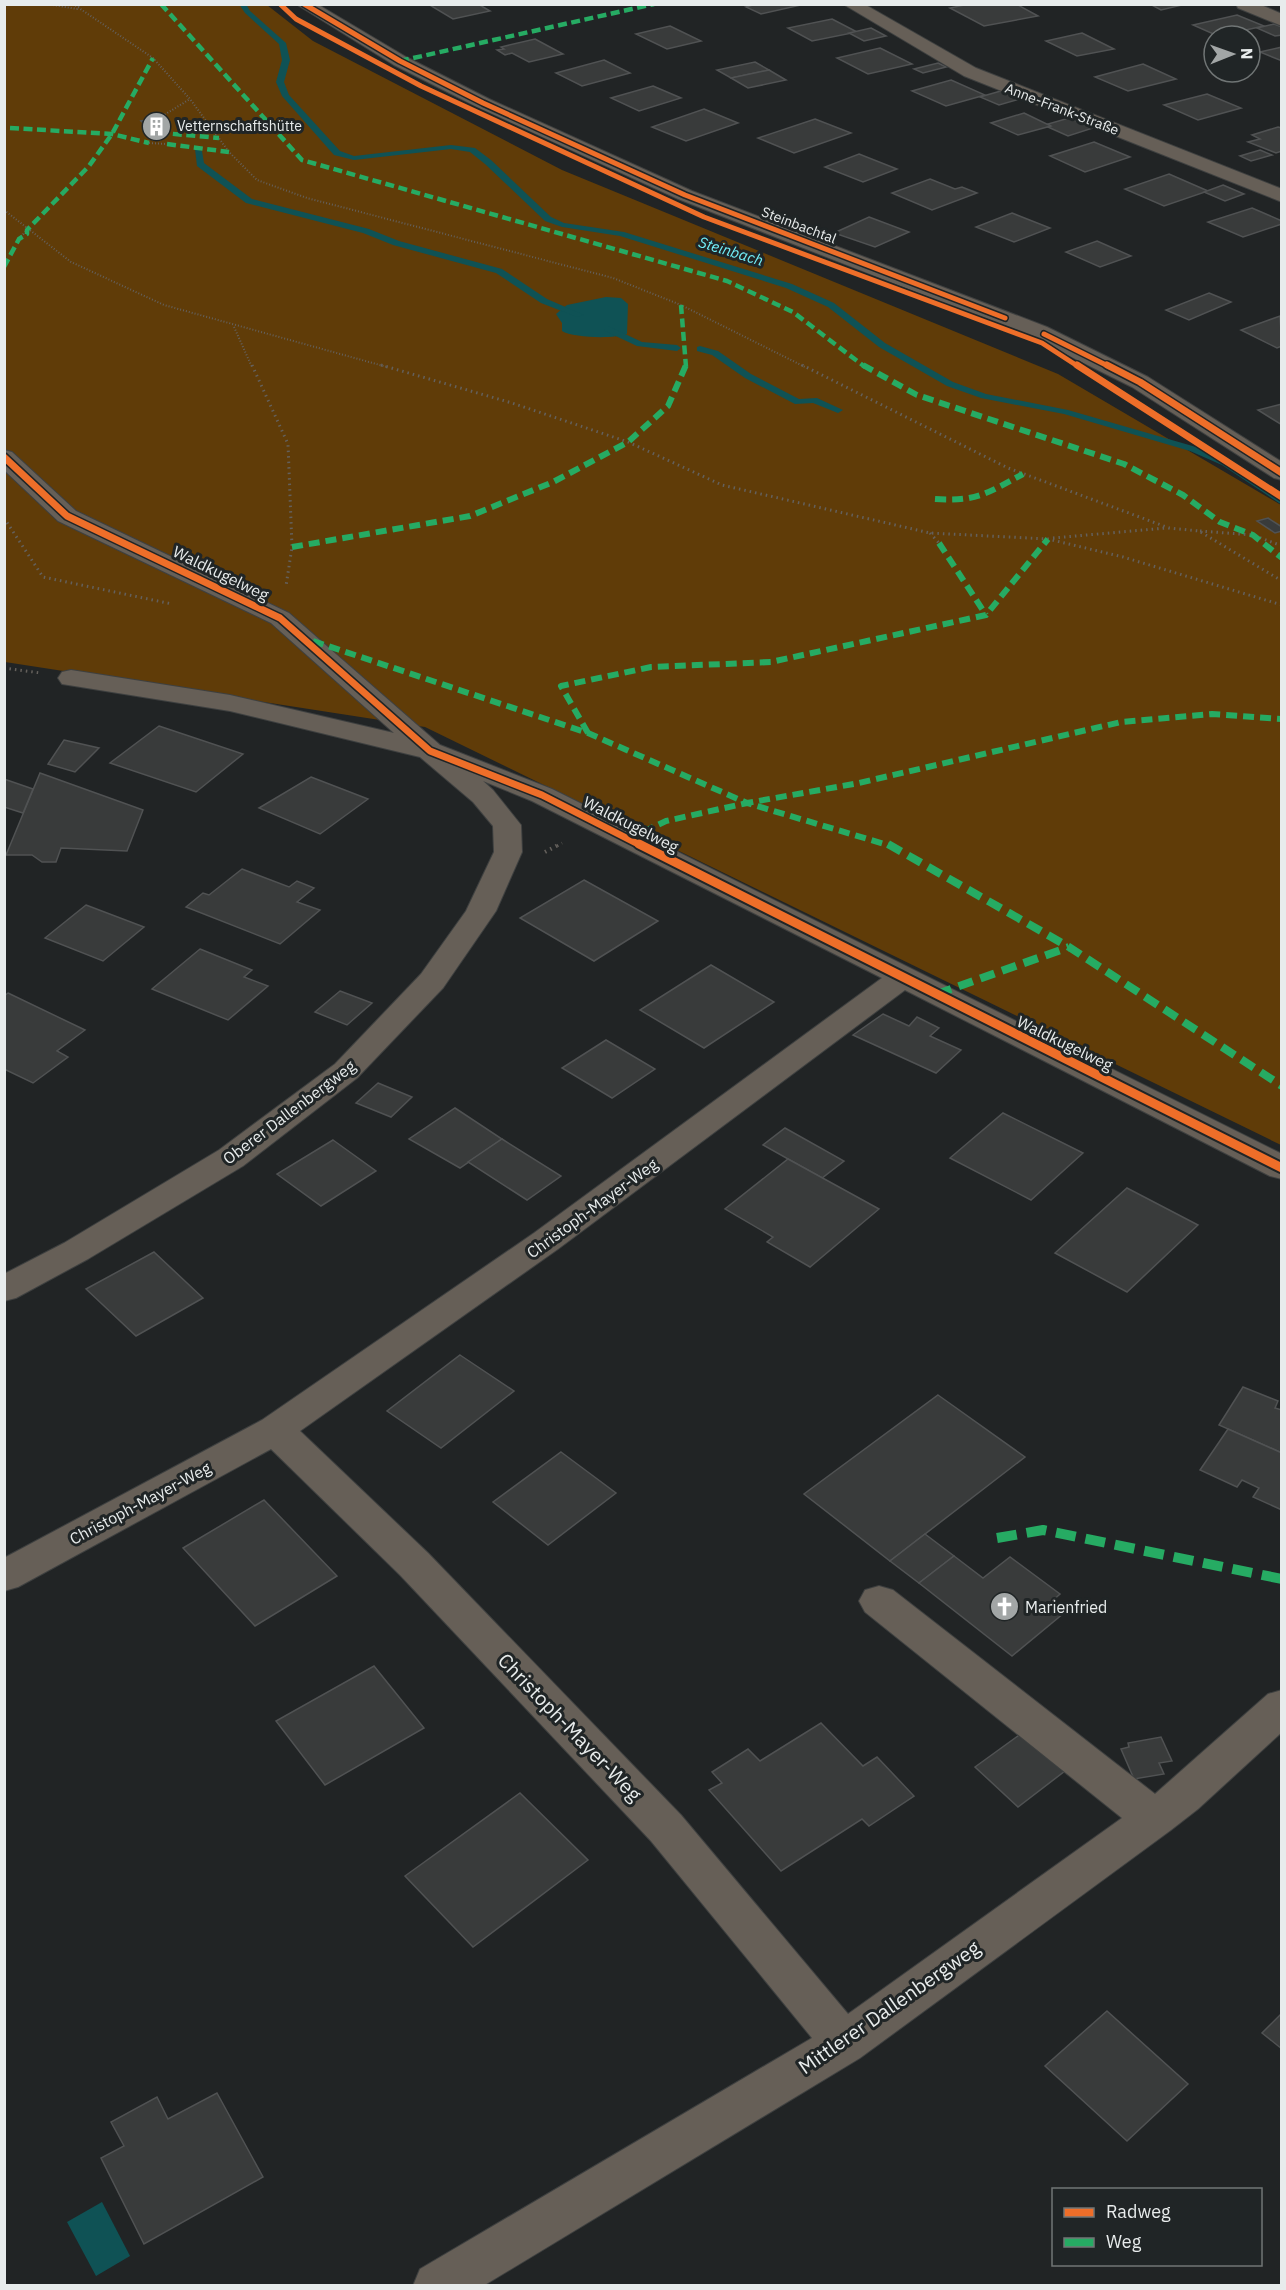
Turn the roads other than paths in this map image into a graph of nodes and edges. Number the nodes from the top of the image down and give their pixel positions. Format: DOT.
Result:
graph roads {
  1 [pos="304,4"];
  2 [pos="851,4"];
  3 [pos="1244,4"];
  4 [pos="1281,21"];
  5 [pos="1281,196"];
  6 [pos="4,457"];
  7 [pos="1281,473"];
  8 [pos="71,678"];
  9 [pos="430,751"];
  10 [pos="902,978"];
  11 [pos="1281,1168"];
  12 [pos="4,1289"];
  13 [pos="275,1430"];
  14 [pos="4,1576"];
  15 [pos="879,1601"];
  16 [pos="1281,1706"];
  17 [pos="1156,1817"];
  18 [pos="844,2043"];
  19 [pos="437,2286"];
  1 -- 7 [label="street, Steinbachtal"];
  2 -- 5 [label="street, Anne-Frank-Straße"];
  3 -- 4 [label="street"];
  6 -- 9 [label="street, Waldkugelweg"];
  8 -- 9 [label="street"];
  9 -- 10 [label="street, Waldkugelweg"];
  9 -- 12 [label="street, Oberer Dallenbergweg"];
  10 -- 11 [label="street, Waldkugelweg"];
  10 -- 13 [label="street, Christoph-Mayer-Weg"];
  13 -- 14 [label="street, Christoph-Mayer-Weg"];
  13 -- 18 [label="street, Christoph-Mayer-Weg"];
  15 -- 17 [label="street"];
  16 -- 17 [label="street, Mittlerer Dallenbergweg"];
  17 -- 18 [label="street, Mittlerer Dallenbergweg"];
  18 -- 19 [label="street, Mittlerer Dallenbergweg"];
}
